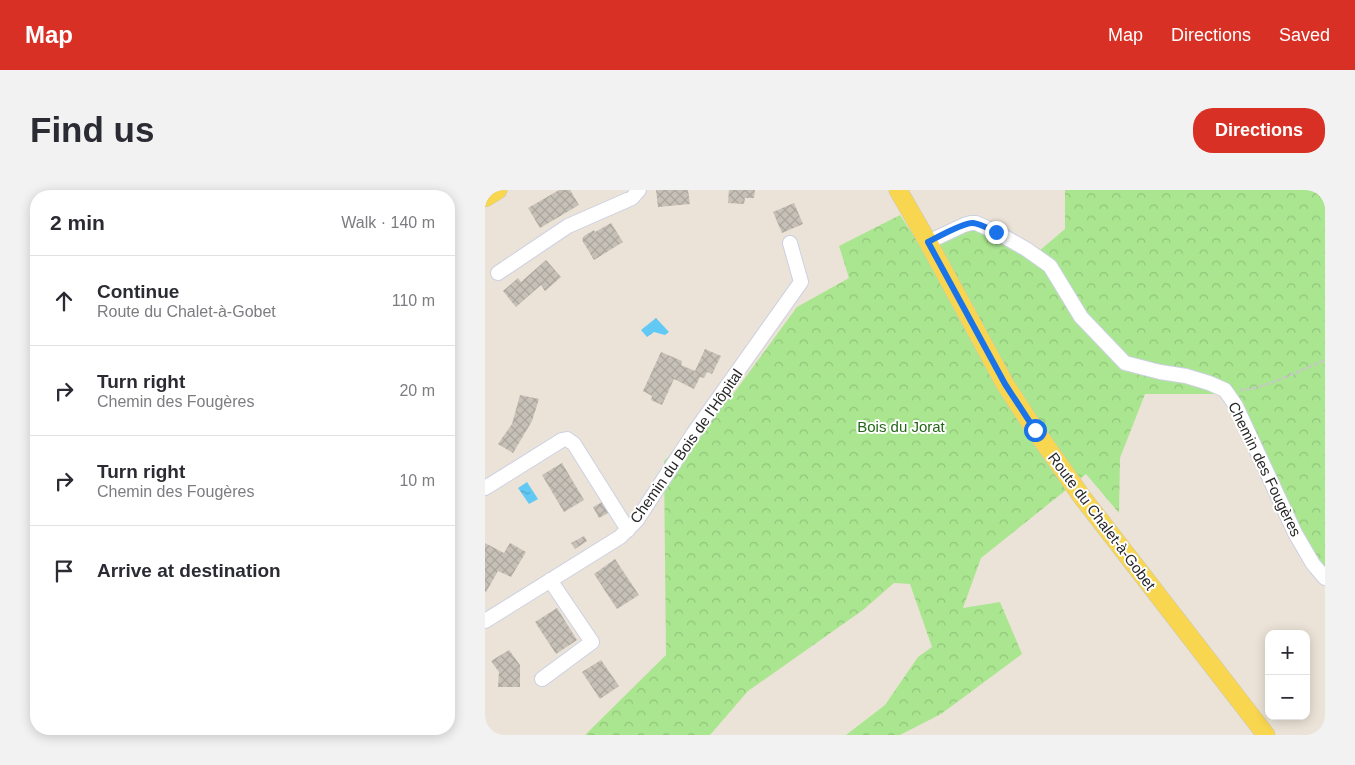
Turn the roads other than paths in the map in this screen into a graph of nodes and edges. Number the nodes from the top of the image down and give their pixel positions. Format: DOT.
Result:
graph roads {
  1 [pos="498,190"];
  2 [pos="639,190"];
  3 [pos="898,190"];
  4 [pos="485,198"];
  5 [pos="928,242"];
  6 [pos="790,243"];
  7 [pos="499,273"];
  8 [pos="485,488"];
  9 [pos="627,530"];
  10 [pos="1325,578"];
  11 [pos="550,580"];
  12 [pos="485,621"];
  13 [pos="542,679"];
  14 [pos="1266,735"];
  1 -- 4 [label="main road"];
  2 -- 7 [label="street"];
  3 -- 5 [label="main road, Route du Chalet-à-Gobet"];
  5 -- 10 [label="street, Chemin des Fougères"];
  5 -- 14 [label="main road, Route du Chalet-à-Gobet"];
  6 -- 9 [label="street, Chemin du Bois de l'Hôpital"];
  8 -- 9 [label="street"];
  9 -- 11 [label="street, Chemin du Bois de l'Hôpital"];
  11 -- 12 [label="street, Chemin du Bois de l'Hôpital"];
  11 -- 13 [label="street"];
}
